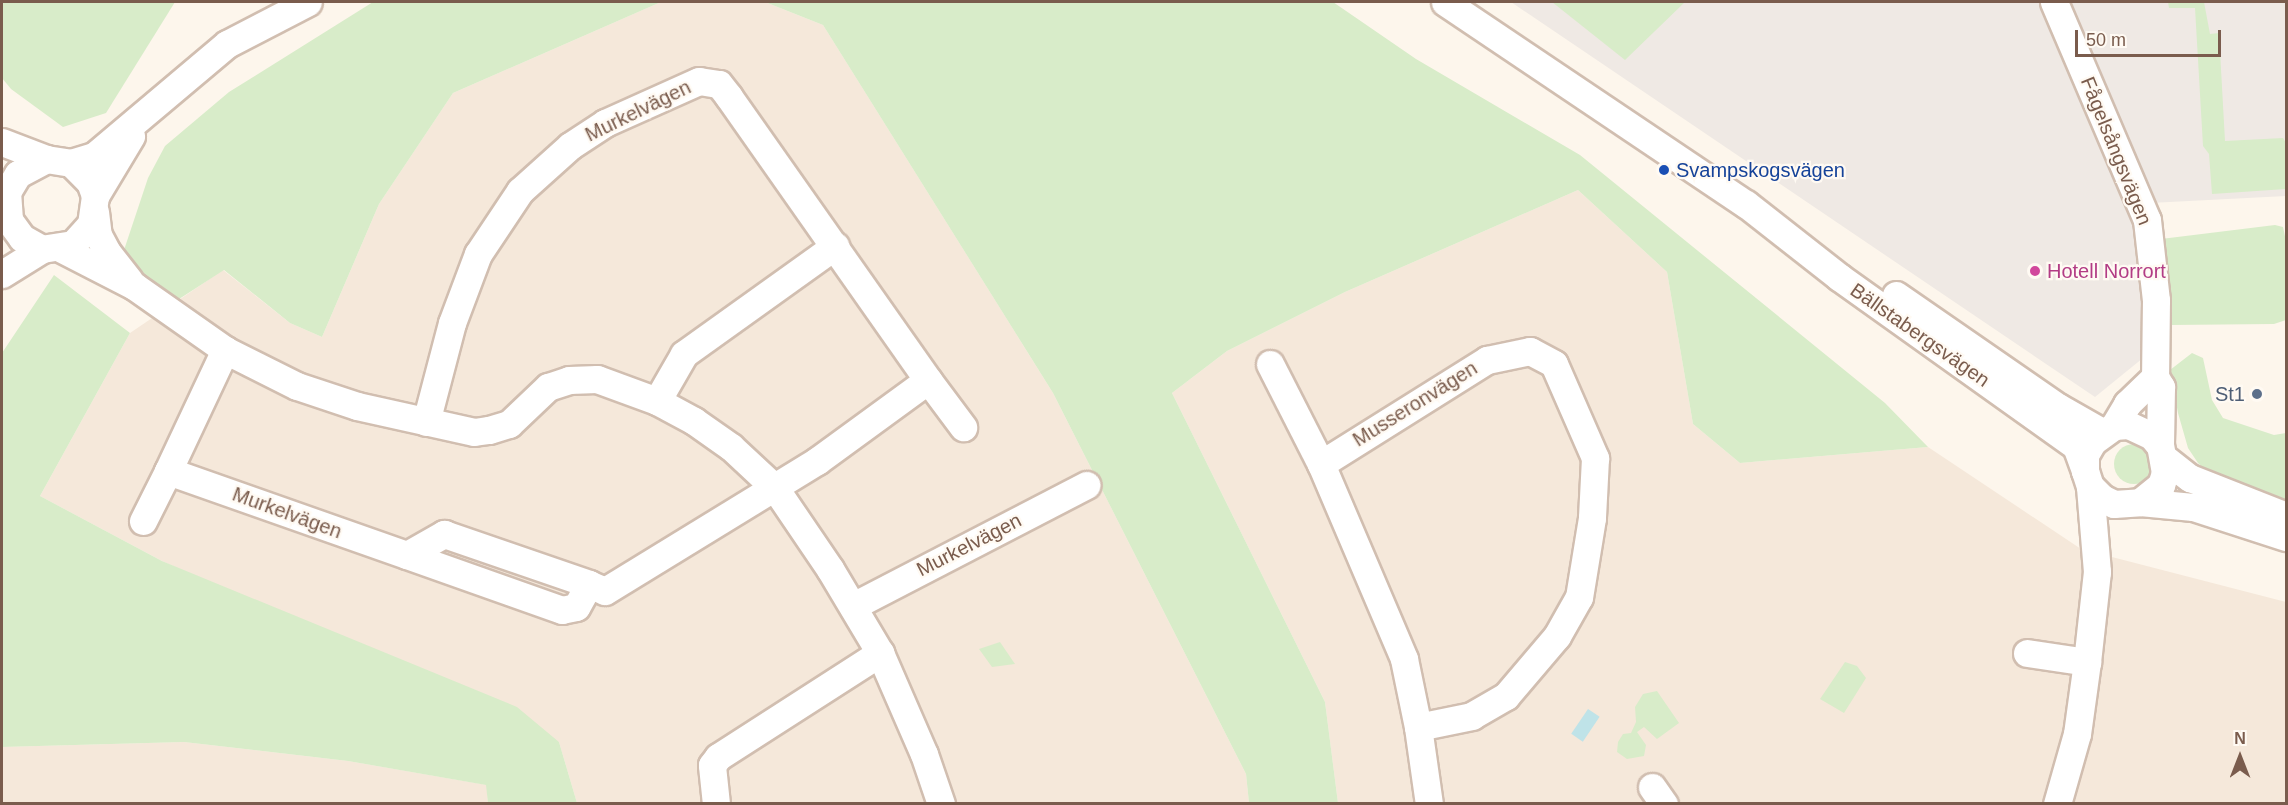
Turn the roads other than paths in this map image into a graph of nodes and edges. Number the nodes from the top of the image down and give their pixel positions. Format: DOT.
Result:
graph roads {
  1 [pos="308,2"];
  2 [pos="2056,2"];
  3 [pos="1449,4"];
  4 [pos="151,109"];
  5 [pos="2,142"];
  6 [pos="58,161"];
  7 [pos="5,198"];
  8 [pos="95,204"];
  9 [pos="1746,204"];
  10 [pos="835,246"];
  11 [pos="52,249"];
  12 [pos="2,274"];
  13 [pos="134,286"];
  14 [pos="225,350"];
  15 [pos="1270,364"];
  16 [pos="2155,377"];
  17 [pos="928,380"];
  18 [pos="657,401"];
  19 [pos="426,422"];
  20 [pos="963,427"];
  21 [pos="2108,429"];
  22 [pos="2162,452"];
  23 [pos="1321,464"];
  24 [pos="168,471"];
  25 [pos="2088,479"];
  26 [pos="1086,485"];
  27 [pos="775,488"];
  28 [pos="2134,503"];
  29 [pos="2286,516"];
  30 [pos="143,521"];
  31 [pos="2286,537"];
  32 [pos="2097,572"];
  33 [pos="853,606"];
  34 [pos="880,653"];
  35 [pos="2027,653"];
  36 [pos="2087,662"];
  37 [pos="1418,727"];
  38 [pos="2063,774"];
  39 [pos="717,804"];
  40 [pos="941,804"];
  41 [pos="1429,804"];
  42 [pos="2047,804"];
  43 [pos="2057,804"];
  1 -- 4 [label="street"];
  2 -- 16 [label="street, Fågelsångsvägen"];
  3 -- 9 [label="street, Bällstabergsvägen"];
  4 -- 6 [label="street"];
  4 -- 8 [label="street"];
  5 -- 6 [label="street"];
  6 -- 7 [label="street"];
  6 -- 8 [label="street"];
  7 -- 11 [label="street"];
  8 -- 11 [label="street"];
  8 -- 13 [label="street"];
  9 -- 21 [label="street, Bällstabergsvägen"];
  9 -- 25 [label="street, Bällstabergsvägen"];
  10 -- 17 [label="street, Murkelvägen"];
  10 -- 18 [label="street"];
  10 -- 19 [label="street, Murkelvägen"];
  11 -- 12 [label="street"];
  11 -- 13 [label="street"];
  13 -- 14 [label="street"];
  14 -- 19 [label="street"];
  14 -- 24 [label="street"];
  15 -- 23 [label="street"];
  16 -- 21 [label="street"];
  16 -- 22 [label="street, Fågelsångsvägen"];
  17 -- 20 [label="street, Murkelvägen"];
  17 -- 27 [label="street, Murkelvägen"];
  18 -- 19 [label="street"];
  18 -- 27 [label="street"];
  21 -- 22 [label="street"];
  21 -- 25 [label="street"];
  22 -- 28 [label="street"];
  22 -- 29 [label="street"];
  23 -- 37 [label="street"];
  23 -- 37 [label="street, Musseronvägen"];
  24 -- 27 [label="street, Murkelvägen"];
  24 -- 30 [label="street"];
  25 -- 28 [label="street"];
  25 -- 32 [label="street"];
  26 -- 33 [label="street, Murkelvägen"];
  27 -- 33 [label="street"];
  28 -- 31 [label="street"];
  28 -- 32 [label="street"];
  32 -- 36 [label="street"];
  33 -- 34 [label="street"];
  34 -- 39 [label="street"];
  34 -- 40 [label="street"];
  35 -- 36 [label="street"];
  36 -- 38 [label="street"];
  37 -- 41 [label="street"];
  38 -- 42 [label="street"];
  38 -- 43 [label="street"];
}
